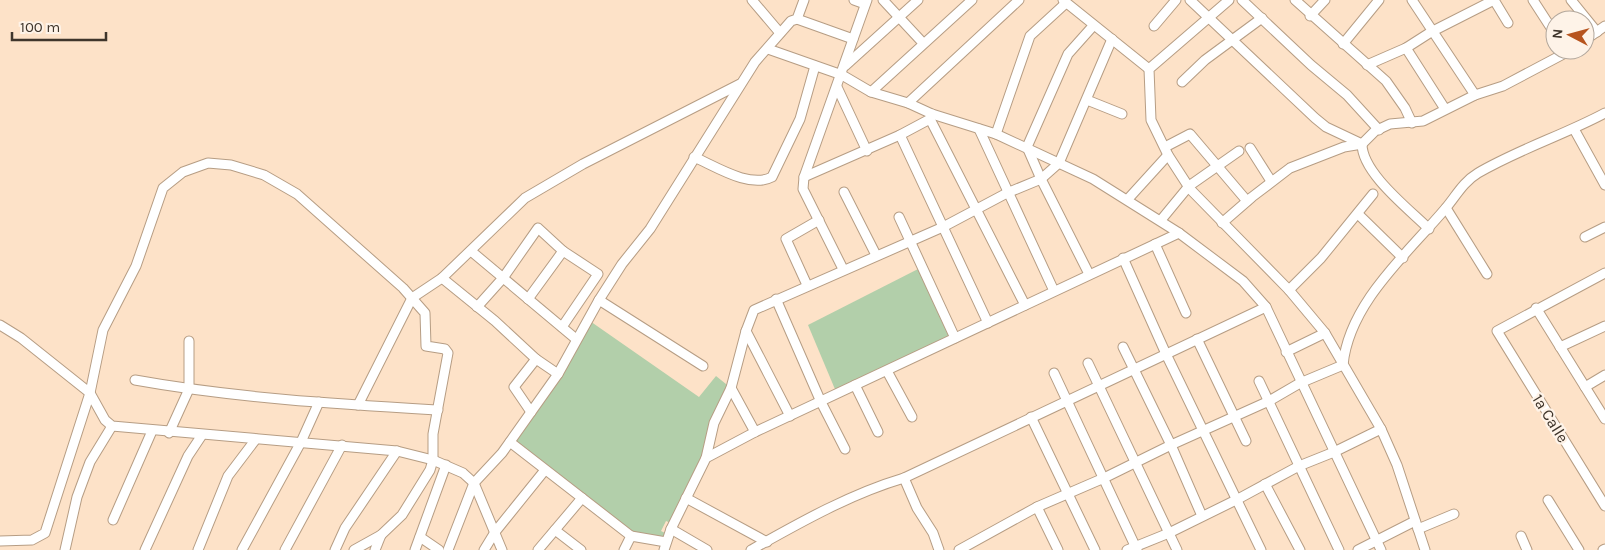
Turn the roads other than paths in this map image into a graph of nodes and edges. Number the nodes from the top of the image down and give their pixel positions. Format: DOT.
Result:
graph roads {
  1 [pos="752,0"];
  2 [pos="804,0"];
  3 [pos="854,0"];
  4 [pos="883,0"];
  5 [pos="918,0"];
  6 [pos="972,0"];
  7 [pos="1019,0"];
  8 [pos="1176,0"];
  9 [pos="1190,0"];
  10 [pos="1229,0"];
  11 [pos="1242,0"];
  12 [pos="1295,0"];
  13 [pos="1325,0"];
  14 [pos="1379,0"];
  15 [pos="1412,0"];
  16 [pos="1494,0"];
  17 [pos="1533,0"];
  18 [pos="1571,0"];
  19 [pos="866,2"];
  20 [pos="1065,2"];
  21 [pos="899,16"];
  22 [pos="1310,16"];
  23 [pos="1208,17"];
  24 [pos="1262,18"];
  25 [pos="797,19"];
  26 [pos="1545,19"];
  27 [pos="1508,23"];
  28 [pos="1093,26"];
  29 [pos="1154,26"];
  30 [pos="1605,26"];
  31 [pos="1431,32"];
  32 [pos="1597,32"];
  33 [pos="780,33"];
  34 [pos="853,39"];
  35 [pos="1234,39"];
  36 [pos="1112,40"];
  37 [pos="923,43"];
  38 [pos="1343,44"];
  39 [pos="1406,48"];
  40 [pos="768,49"];
  41 [pos="1551,60"];
  42 [pos="1367,65"];
  43 [pos="815,66"];
  44 [pos="1149,69"];
  45 [pos="843,71"];
  46 [pos="1182,82"];
  47 [pos="742,84"];
  48 [pos="838,87"];
  49 [pos="872,92"];
  50 [pos="1475,95"];
  51 [pos="1087,100"];
  52 [pos="908,103"];
  53 [pos="1445,109"];
  54 [pos="1605,113"];
  55 [pos="1122,114"];
  56 [pos="931,116"];
  57 [pos="1412,123"];
  58 [pos="979,129"];
  59 [pos="1574,129"];
  60 [pos="1379,130"];
  61 [pos="996,134"];
  62 [pos="900,135"];
  63 [pos="1362,144"];
  64 [pos="1027,147"];
  65 [pos="1250,148"];
  66 [pos="867,151"];
  67 [pos="1166,151"];
  68 [pos="1239,151"];
  69 [pos="694,157"];
  70 [pos="1059,163"];
  71 [pos="1217,166"];
  72 [pos="804,177"];
  73 [pos="1041,179"];
  74 [pos="1272,181"];
  75 [pos="1605,185"];
  76 [pos="1188,186"];
  77 [pos="844,192"];
  78 [pos="1007,193"];
  79 [pos="1373,194"];
  80 [pos="1128,199"];
  81 [pos="1247,201"];
  82 [pos="1446,208"];
  83 [pos="975,211"];
  84 [pos="1358,214"];
  85 [pos="899,217"];
  86 [pos="819,220"];
  87 [pos="1161,220"];
  88 [pos="1222,223"];
  89 [pos="942,227"];
  90 [pos="1605,227"];
  91 [pos="1428,228"];
  92 [pos="1179,233"];
  93 [pos="1585,237"];
  94 [pos="909,240"];
  95 [pos="1155,244"];
  96 [pos="471,251"];
  97 [pos="563,251"];
  98 [pos="876,254"];
  99 [pos="1123,258"];
  100 [pos="1403,258"];
  101 [pos="843,269"];
  102 [pos="1089,274"];
  103 [pos="1487,274"];
  104 [pos="1605,274"];
  105 [pos="442,278"];
  106 [pos="503,278"];
  107 [pos="807,285"];
  108 [pos="1288,290"];
  109 [pos="1054,291"];
  110 [pos="412,298"];
  111 [pos="528,299"];
  112 [pos="776,299"];
  113 [pos="599,300"];
  114 [pos="1025,305"];
  115 [pos="477,307"];
  116 [pos="1266,307"];
  117 [pos="1536,308"];
  118 [pos="1186,313"];
  119 [pos="988,323"];
  120 [pos="0,325"];
  121 [pos="1605,326"];
  122 [pos="562,327"];
  123 [pos="746,331"];
  124 [pos="1325,333"];
  125 [pos="955,338"];
  126 [pos="576,339"];
  127 [pos="1197,339"];
  128 [pos="189,341"];
  129 [pos="1123,347"];
  130 [pos="1560,347"];
  131 [pos="1286,352"];
  132 [pos="1166,354"];
  133 [pos="536,358"];
  134 [pos="1088,363"];
  135 [pos="1344,365"];
  136 [pos="703,366"];
  137 [pos="887,370"];
  138 [pos="1132,370"];
  139 [pos="1054,373"];
  140 [pos="558,374"];
  141 [pos="1605,375"];
  142 [pos="135,380"];
  143 [pos="1259,381"];
  144 [pos="1300,383"];
  145 [pos="855,386"];
  146 [pos="1098,386"];
  147 [pos="1585,387"];
  148 [pos="731,388"];
  149 [pos="189,389"];
  150 [pos="90,393"];
  151 [pos="1068,401"];
  152 [pos="1269,401"];
  153 [pos="319,402"];
  154 [pos="821,402"];
  155 [pos="358,405"];
  156 [pos="438,410"];
  157 [pos="531,412"];
  158 [pos="790,416"];
  159 [pos="1234,416"];
  160 [pos="912,417"];
  161 [pos="1031,417"];
  162 [pos="1605,419"];
  163 [pos="112,426"];
  164 [pos="1381,429"];
  165 [pos="1204,430"];
  166 [pos="152,431"];
  167 [pos="169,432"];
  168 [pos="755,432"];
  169 [pos="878,432"];
  170 [pos="202,435"];
  171 [pos="256,439"];
  172 [pos="1246,440"];
  173 [pos="301,442"];
  174 [pos="510,442"];
  175 [pos="342,445"];
  176 [pos="1172,445"];
  177 [pos="844,449"];
  178 [pos="397,451"];
  179 [pos="1334,452"];
  180 [pos="706,458"];
  181 [pos="433,460"];
  182 [pos="1134,463"];
  183 [pos="446,465"];
  184 [pos="1299,466"];
  185 [pos="545,470"];
  186 [pos="904,478"];
  187 [pos="1104,478"];
  188 [pos="474,483"];
  189 [pos="1265,484"];
  190 [pos="1069,494"];
  191 [pos="582,498"];
  192 [pos="686,498"];
  193 [pos="1238,499"];
  194 [pos="1548,500"];
  195 [pos="1605,506"];
  196 [pos="1037,507"];
  197 [pos="1454,514"];
  198 [pos="1202,516"];
  199 [pos="112,520"];
  200 [pos="1416,525"];
  201 [pos="671,529"];
  202 [pos="555,530"];
  203 [pos="495,532"];
  204 [pos="1169,533"];
  205 [pos="381,535"];
  206 [pos="631,536"];
  207 [pos="1521,536"];
  208 [pos="420,537"];
  209 [pos="1376,539"];
  210 [pos="0,541"];
  211 [pos="767,542"];
  212 [pos="665,546"];
  213 [pos="1134,549"];
  214 [pos="67,550"];
  215 [pos="145,550"];
  216 [pos="198,550"];
  217 [pos="242,550"];
  218 [pos="285,550"];
  219 [pos="335,550"];
  220 [pos="354,550"];
  221 [pos="375,550"];
  222 [pos="415,550"];
  223 [pos="439,550"];
  224 [pos="448,550"];
  225 [pos="484,550"];
  226 [pos="502,550"];
  227 [pos="538,550"];
  228 [pos="581,550"];
  229 [pos="624,550"];
  230 [pos="707,550"];
  231 [pos="751,550"];
  232 [pos="939,550"];
  233 [pos="959,550"];
  234 [pos="1058,550"];
  235 [pos="1095,550"];
  236 [pos="1177,550"];
  237 [pos="1260,550"];
  238 [pos="1300,550"];
  239 [pos="1339,550"];
  240 [pos="1358,550"];
  241 [pos="1381,550"];
  242 [pos="1425,550"];
  243 [pos="1527,550"];
  244 [pos="1579,550"];
  1 -- 33 [label="street"];
  2 -- 25 [label="street"];
  3 -- 19 [label="street"];
  4 -- 21 [label="street"];
  5 -- 21 [label="street"];
  6 -- 37 [label="street"];
  7 -- 52 [label="street"];
  8 -- 29 [label="street"];
  9 -- 23 [label="street"];
  10 -- 23 [label="street"];
  11 -- 24 [label="street"];
  12 -- 22 [label="street"];
  13 -- 22 [label="street"];
  14 -- 38 [label="street"];
  15 -- 31 [label="street"];
  16 -- 27 [label="street"];
  16 -- 31 [label="street"];
  17 -- 26 [label="street"];
  18 -- 32 [label="street"];
  19 -- 34 [label="street"];
  20 -- 28 [label="street"];
  20 -- 61 [label="street"];
  21 -- 37 [label="street"];
  21 -- 45 [label="street"];
  22 -- 38 [label="street"];
  23 -- 35 [label="street"];
  23 -- 44 [label="street"];
  24 -- 35 [label="street"];
  24 -- 60 [label="street"];
  25 -- 33 [label="street"];
  25 -- 34 [label="street"];
  28 -- 36 [label="street"];
  28 -- 64 [label="street"];
  30 -- 32 [label="street"];
  31 -- 39 [label="street"];
  31 -- 50 [label="street"];
  33 -- 40 [label="street"];
  34 -- 45 [label="street"];
  35 -- 46 [label="street"];
  35 -- 63 [label="street"];
  36 -- 44 [label="street"];
  36 -- 51 [label="street"];
  37 -- 49 [label="street"];
  38 -- 42 [label="street"];
  39 -- 42 [label="street"];
  39 -- 53 [label="street"];
  40 -- 43 [label="street"];
  40 -- 47 [label="street"];
  41 -- 50 [label="street"];
  42 -- 57 [label="street"];
  43 -- 45 [label="street"];
  43 -- 69 [label="street"];
  44 -- 67 [label="street"];
  45 -- 48 [label="street"];
  45 -- 49 [label="street"];
  47 -- 69 [label="street"];
  47 -- 96 [label="street"];
  48 -- 66 [label="street"];
  48 -- 72 [label="street"];
  49 -- 52 [label="street"];
  50 -- 53 [label="street"];
  51 -- 55 [label="street"];
  51 -- 70 [label="street"];
  52 -- 56 [label="street"];
  53 -- 57 [label="street"];
  54 -- 59 [label="street"];
  56 -- 58 [label="street"];
  56 -- 62 [label="street"];
  56 -- 83 [label="street"];
  57 -- 60 [label="street"];
  58 -- 61 [label="street"];
  58 -- 78 [label="street"];
  59 -- 75 [label="street"];
  59 -- 82 [label="street"];
  60 -- 63 [label="street"];
  61 -- 64 [label="street"];
  62 -- 66 [label="street"];
  62 -- 89 [label="street"];
  63 -- 74 [label="street"];
  63 -- 91 [label="street"];
  64 -- 70 [label="street"];
  64 -- 73 [label="street"];
  65 -- 74 [label="street"];
  66 -- 72 [label="street"];
  67 -- 71 [label="street"];
  67 -- 76 [label="street"];
  67 -- 80 [label="street"];
  68 -- 71 [label="street"];
  69 -- 113 [label="street"];
  70 -- 73 [label="street"];
  70 -- 80 [label="street"];
  71 -- 76 [label="street"];
  71 -- 81 [label="street"];
  72 -- 86 [label="street"];
  73 -- 78 [label="street"];
  73 -- 102 [label="street"];
  74 -- 81 [label="street"];
  76 -- 87 [label="street"];
  76 -- 88 [label="street"];
  77 -- 98 [label="street"];
  78 -- 83 [label="street"];
  78 -- 109 [label="street"];
  79 -- 84 [label="street"];
  80 -- 87 [label="street"];
  81 -- 88 [label="street"];
  82 -- 91 [label="street"];
  82 -- 103 [label="street"];
  83 -- 89 [label="street"];
  83 -- 114 [label="street"];
  84 -- 100 [label="street"];
  84 -- 108 [label="street"];
  85 -- 94 [label="street"];
  86 -- 101 [label="street"];
  86 -- 107 [label="street"];
  87 -- 92 [label="street"];
  88 -- 108 [label="street"];
  89 -- 94 [label="street"];
  89 -- 119 [label="street"];
  90 -- 93 [label="street"];
  91 -- 100 [label="street"];
  92 -- 95 [label="street"];
  92 -- 116 [label="street"];
  94 -- 98 [label="street"];
  94 -- 125 [label="street"];
  95 -- 99 [label="street"];
  95 -- 118 [label="street"];
  96 -- 105 [label="street"];
  96 -- 106 [label="street"];
  97 -- 106 [label="street"];
  97 -- 111 [label="street"];
  97 -- 122 [label="street"];
  98 -- 101 [label="street"];
  99 -- 102 [label="street"];
  99 -- 132 [label="street"];
  100 -- 135 [label="street"];
  101 -- 107 [label="street"];
  102 -- 109 [label="street"];
  104 -- 117 [label="street"];
  105 -- 110 [label="street"];
  105 -- 115 [label="street"];
  106 -- 111 [label="street"];
  106 -- 115 [label="street"];
  107 -- 112 [label="street"];
  108 -- 124 [label="street"];
  109 -- 114 [label="street"];
  110 -- 150 [label="street"];
  110 -- 155 [label="street"];
  110 -- 156 [label="street"];
  111 -- 122 [label="street"];
  112 -- 123 [label="street"];
  112 -- 154 [label="street"];
  113 -- 126 [label="street"];
  113 -- 136 [label="street"];
  114 -- 119 [label="street"];
  115 -- 133 [label="street"];
  116 -- 127 [label="street"];
  116 -- 131 [label="street"];
  117 -- 130 [label="street"];
  117 -- 195 [label="street, 1a Calle"];
  119 -- 125 [label="street"];
  120 -- 150 [label="street"];
  121 -- 130 [label="street"];
  122 -- 126 [label="street"];
  123 -- 148 [label="street"];
  123 -- 158 [label="street"];
  124 -- 131 [label="street"];
  124 -- 135 [label="street"];
  125 -- 137 [label="street"];
  126 -- 140 [label="street"];
  127 -- 132 [label="street"];
  127 -- 159 [label="street"];
  128 -- 149 [label="street"];
  129 -- 138 [label="street"];
  130 -- 147 [label="street"];
  131 -- 144 [label="street"];
  132 -- 138 [label="street"];
  132 -- 165 [label="street"];
  133 -- 140 [label="street"];
  133 -- 157 [label="street"];
  134 -- 146 [label="street"];
  135 -- 144 [label="street"];
  135 -- 164 [label="street"];
  137 -- 145 [label="street"];
  137 -- 160 [label="street"];
  138 -- 146 [label="street"];
  138 -- 176 [label="street"];
  139 -- 151 [label="street"];
  140 -- 157 [label="street"];
  141 -- 147 [label="street"];
  142 -- 149 [label="street"];
  143 -- 152 [label="street"];
  144 -- 152 [label="street"];
  144 -- 179 [label="street"];
  145 -- 154 [label="street"];
  145 -- 169 [label="street"];
  146 -- 151 [label="street"];
  146 -- 182 [label="street"];
  147 -- 162 [label="street"];
  148 -- 168 [label="street"];
  148 -- 180 [label="street"];
  149 -- 153 [label="street"];
  149 -- 167 [label="street"];
  150 -- 163 [label="street"];
  150 -- 210 [label="street"];
  151 -- 161 [label="street"];
  151 -- 187 [label="street"];
  152 -- 159 [label="street"];
  152 -- 184 [label="street"];
  153 -- 155 [label="street"];
  153 -- 173 [label="street"];
  154 -- 158 [label="street"];
  154 -- 177 [label="street"];
  155 -- 156 [label="street"];
  156 -- 181 [label="street"];
  157 -- 174 [label="street"];
  158 -- 168 [label="street"];
  159 -- 165 [label="street"];
  159 -- 172 [label="street"];
  161 -- 186 [label="street"];
  161 -- 190 [label="street"];
  163 -- 166 [label="street"];
  163 -- 214 [label="street"];
  164 -- 179 [label="street"];
  164 -- 200 [label="street"];
  165 -- 176 [label="street"];
  165 -- 193 [label="street"];
  166 -- 167 [label="street"];
  166 -- 199 [label="street"];
  167 -- 170 [label="street"];
  168 -- 180 [label="street"];
  170 -- 171 [label="street"];
  170 -- 215 [label="street"];
  171 -- 173 [label="street"];
  171 -- 216 [label="street"];
  173 -- 175 [label="street"];
  173 -- 217 [label="street"];
  174 -- 185 [label="street"];
  174 -- 188 [label="street"];
  175 -- 178 [label="street"];
  175 -- 218 [label="street"];
  176 -- 182 [label="street"];
  176 -- 198 [label="street"];
  178 -- 181 [label="street"];
  178 -- 219 [label="street"];
  179 -- 184 [label="street"];
  179 -- 209 [label="street"];
  180 -- 192 [label="street"];
  181 -- 183 [label="street"];
  181 -- 205 [label="street"];
  182 -- 187 [label="street"];
  182 -- 204 [label="street"];
  183 -- 188 [label="street"];
  183 -- 208 [label="street"];
  184 -- 189 [label="street"];
  184 -- 239 [label="street"];
  185 -- 191 [label="street"];
  185 -- 203 [label="street"];
  186 -- 211 [label="street"];
  186 -- 232 [label="street"];
  187 -- 190 [label="street"];
  187 -- 213 [label="street"];
  188 -- 203 [label="street"];
  188 -- 224 [label="street"];
  189 -- 193 [label="street"];
  189 -- 238 [label="street"];
  190 -- 196 [label="street"];
  190 -- 235 [label="street"];
  191 -- 202 [label="street"];
  191 -- 206 [label="street"];
  192 -- 201 [label="street"];
  192 -- 211 [label="street"];
  193 -- 198 [label="street"];
  193 -- 237 [label="street"];
  194 -- 244 [label="street"];
  196 -- 233 [label="street"];
  196 -- 234 [label="street"];
  197 -- 200 [label="street"];
  198 -- 204 [label="street"];
  200 -- 209 [label="street"];
  200 -- 242 [label="street"];
  201 -- 212 [label="street"];
  201 -- 230 [label="street"];
  202 -- 227 [label="street"];
  202 -- 228 [label="street"];
  203 -- 225 [label="street"];
  203 -- 226 [label="street"];
  204 -- 213 [label="street"];
  204 -- 236 [label="street"];
  205 -- 220 [label="street"];
  205 -- 221 [label="street"];
  206 -- 212 [label="street"];
  206 -- 229 [label="street"];
  207 -- 243 [label="street"];
  208 -- 222 [label="street"];
  208 -- 223 [label="street"];
  209 -- 240 [label="street"];
  209 -- 241 [label="street"];
  211 -- 231 [label="street"];
}
